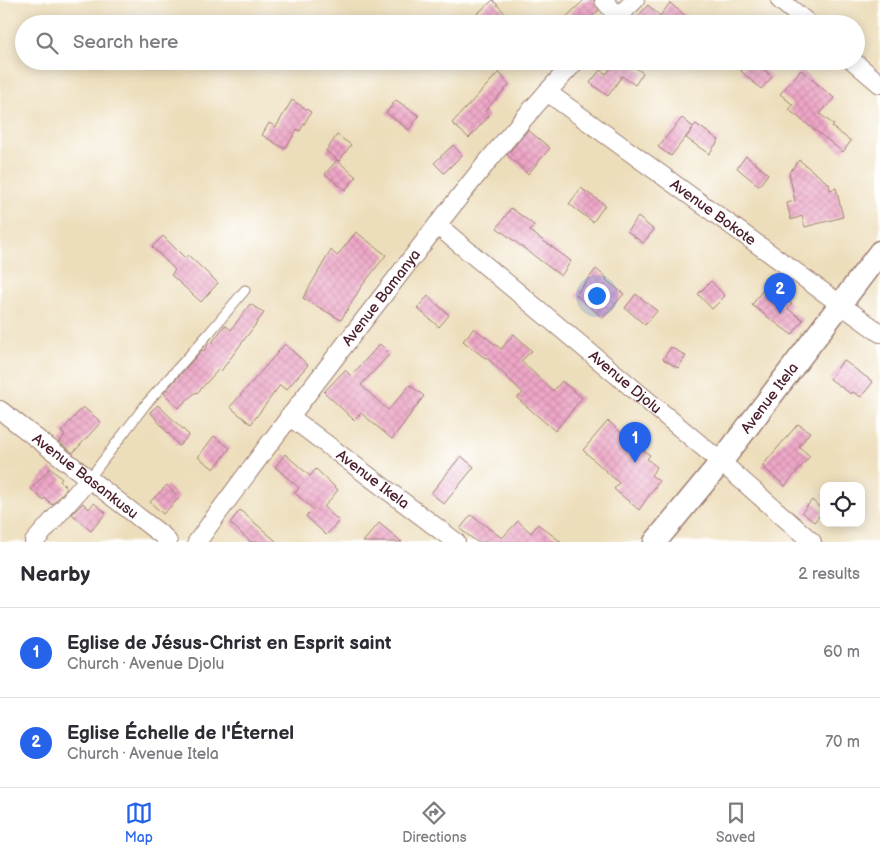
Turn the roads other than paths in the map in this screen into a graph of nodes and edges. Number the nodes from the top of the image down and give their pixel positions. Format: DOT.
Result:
graph roads {
  1 [pos="604,0"];
  2 [pos="635,0"];
  3 [pos="780,0"];
  4 [pos="612,15"];
  5 [pos="620,15"];
  6 [pos="798,15"];
  7 [pos="568,70"];
  8 [pos="864,70"];
  9 [pos="880,84"];
  10 [pos="547,92"];
  11 [pos="437,225"];
  12 [pos="880,252"];
  13 [pos="245,290"];
  14 [pos="841,305"];
  15 [pos="880,333"];
  16 [pos="0,410"];
  17 [pos="289,416"];
  18 [pos="721,462"];
  19 [pos="89,479"];
  20 [pos="34,542"];
  21 [pos="168,542"];
  22 [pos="196,542"];
  23 [pos="456,542"];
  24 [pos="655,542"];
  25 [pos="812,542"];
  1 -- 4 [label="street"];
  2 -- 5 [label="street"];
  3 -- 6 [label="street"];
  7 -- 10 [label="street, Avenue Bamanya"];
  8 -- 9 [label="street"];
  10 -- 11 [label="street, Avenue Bamanya"];
  10 -- 14 [label="street, Avenue Bokote"];
  11 -- 17 [label="street, Avenue Bamanya"];
  11 -- 18 [label="street, Avenue Djolu"];
  12 -- 14 [label="street, Avenue Itela"];
  13 -- 19 [label="lane"];
  14 -- 15 [label="street, Avenue Bokote"];
  14 -- 18 [label="street, Avenue Itela"];
  16 -- 19 [label="street, Avenue Basankusu"];
  17 -- 22 [label="street, Avenue Bamanya"];
  17 -- 23 [label="street, Avenue Ikela"];
  18 -- 24 [label="street, Avenue Itela"];
  18 -- 25 [label="street, Avenue Djolu"];
  19 -- 20 [label="street"];
  19 -- 21 [label="street, Avenue Basankusu"];
}
